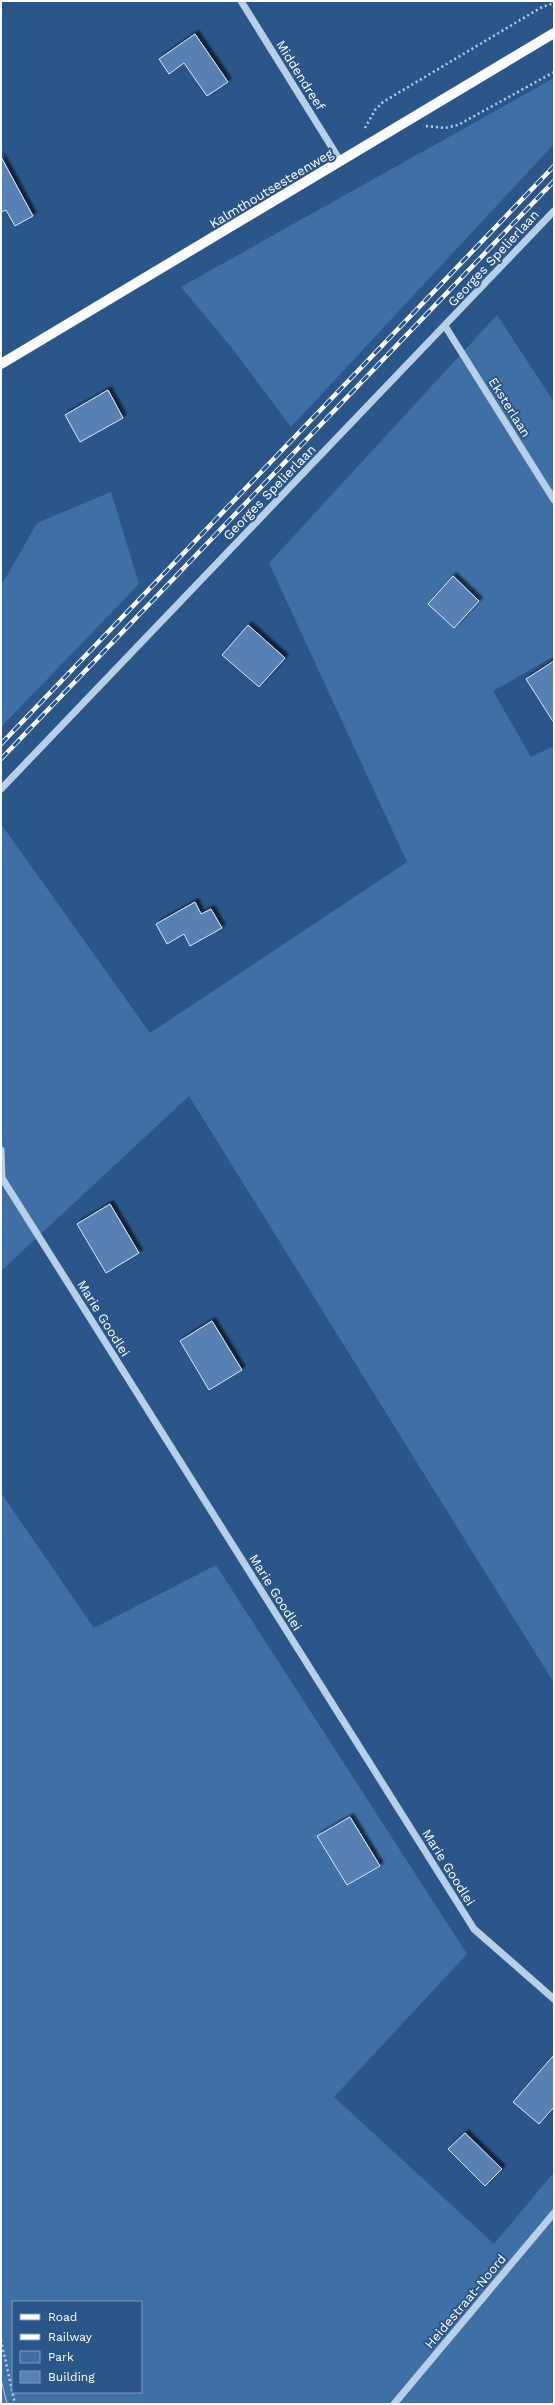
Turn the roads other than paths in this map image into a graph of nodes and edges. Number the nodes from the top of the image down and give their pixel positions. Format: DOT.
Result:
graph roads {
  1 [pos="241,1"];
  2 [pos="554,33"];
  3 [pos="341,162"];
  4 [pos="554,211"];
  5 [pos="445,326"];
  6 [pos="1,364"];
  7 [pos="554,500"];
  8 [pos="1,789"];
  9 [pos="1,1150"];
  10 [pos="1,1178"];
  11 [pos="554,1999"];
  12 [pos="554,2213"];
  13 [pos="394,2404"];
  1 -- 3 [label="street, Middendreef"];
  2 -- 3 [label="main road, Kalmthoutsesteenweg"];
  3 -- 6 [label="main road, Kalmthoutsesteenweg"];
  4 -- 5 [label="street, Georges Spelierlaan"];
  5 -- 7 [label="street, Eksterlaan"];
  5 -- 8 [label="street, Georges Spelierlaan"];
  9 -- 10 [label="street, Marie Goodlei"];
  10 -- 11 [label="street, Marie Goodlei"];
  12 -- 13 [label="street, Heidestraat-Noord"];
}
